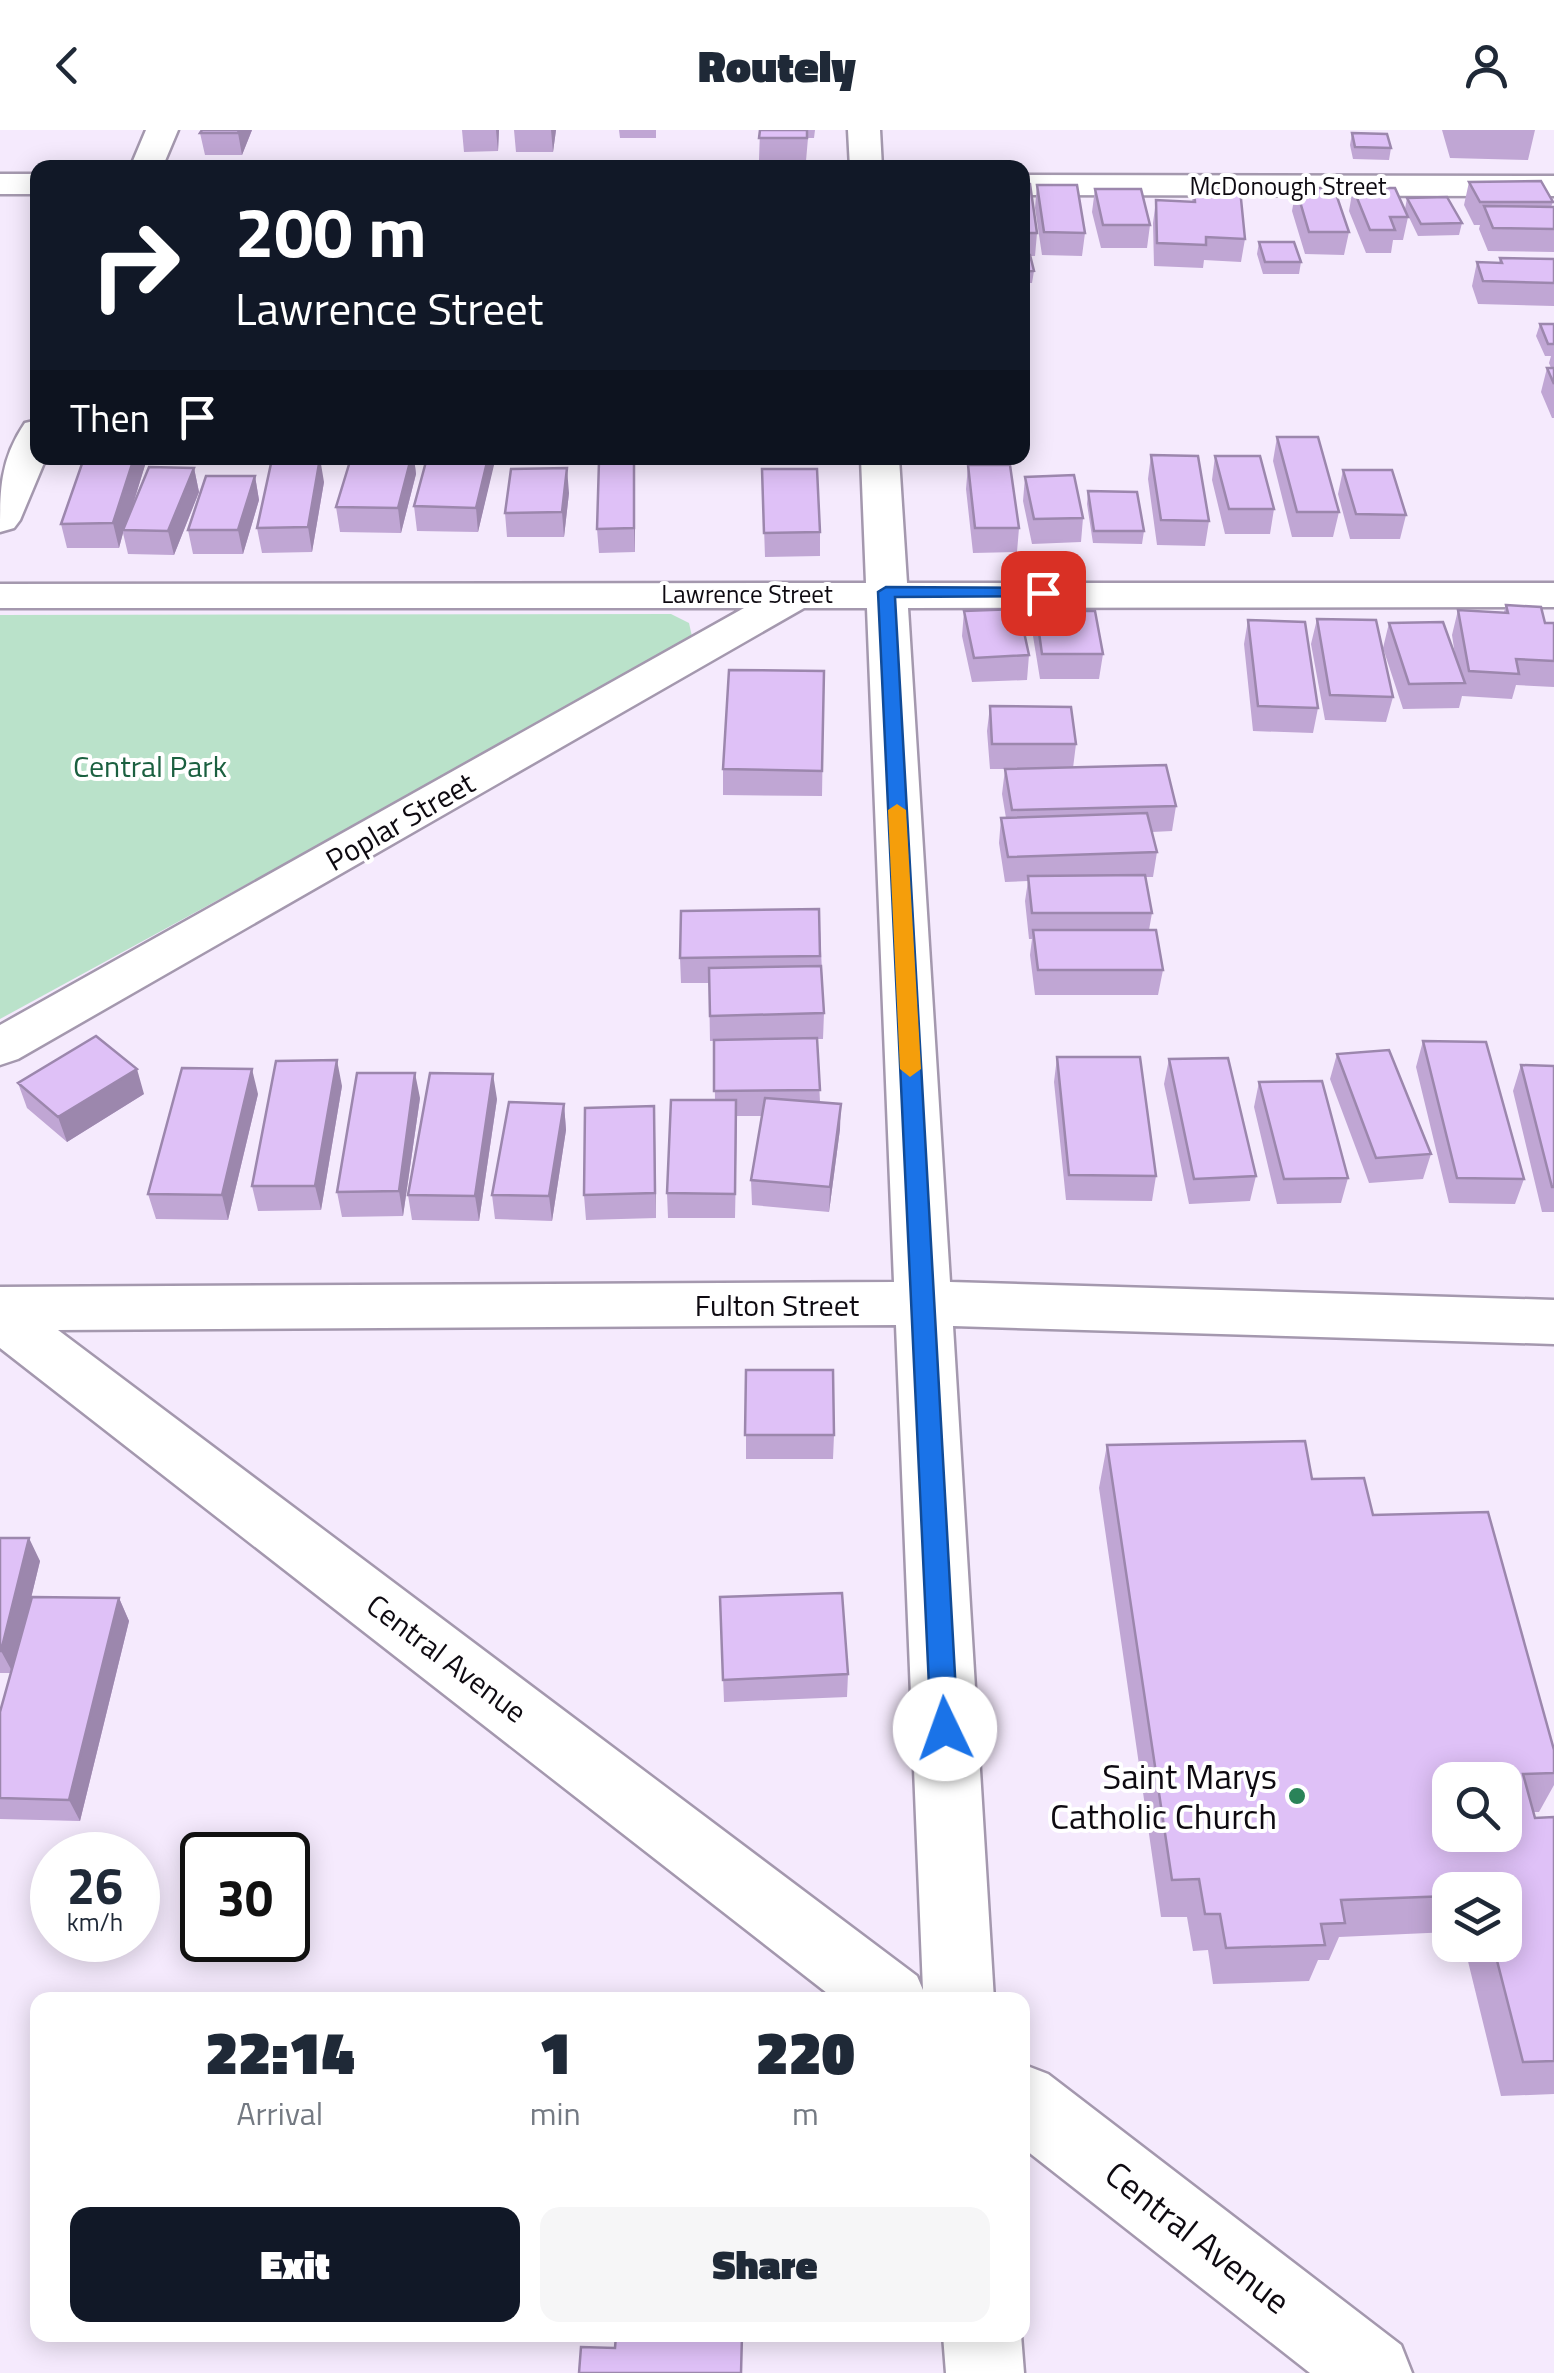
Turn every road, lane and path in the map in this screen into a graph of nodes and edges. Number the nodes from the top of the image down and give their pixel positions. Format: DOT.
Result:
graph roads {
  1 [pos="162,130"];
  2 [pos="864,130"];
  3 [pos="149,160"];
  4 [pos="866,160"];
  5 [pos="0,184"];
  6 [pos="30,184"];
  7 [pos="1030,186"];
  8 [pos="1554,186"];
  9 [pos="30,449"];
  10 [pos="880,465"];
  11 [pos="0,520"];
  12 [pos="886,592"];
  13 [pos="800,594"];
  14 [pos="1554,594"];
  15 [pos="0,596"];
  16 [pos="0,1047"];
  17 [pos="922,1304"];
  18 [pos="0,1309"];
  19 [pos="0,1318"];
  20 [pos="1554,1322"];
  21 [pos="882,1992"];
  22 [pos="959,1992"];
  23 [pos="1030,2106"];
  24 [pos="983,2342"];
  25 [pos="985,2373"];
  26 [pos="1373,2373"];
  1 -- 3 [label="street"];
  2 -- 4 [label="street"];
  5 -- 6 [label="street"];
  7 -- 8 [label="street, McDonough Street"];
  9 -- 11 [label="street"];
  10 -- 12 [label="street"];
  12 -- 13 [label="street, Lawrence Street"];
  12 -- 14 [label="street, Lawrence Street"];
  12 -- 17 [label="street"];
  13 -- 15 [label="street, Lawrence Street"];
  13 -- 16 [label="street, Poplar Street"];
  17 -- 18 [label="street, Fulton Street"];
  17 -- 20 [label="street, Fulton Street"];
  17 -- 22 [label="street"];
  19 -- 21 [label="street, Central Avenue"];
  23 -- 26 [label="street, Central Avenue"];
  24 -- 25 [label="street"];
}
